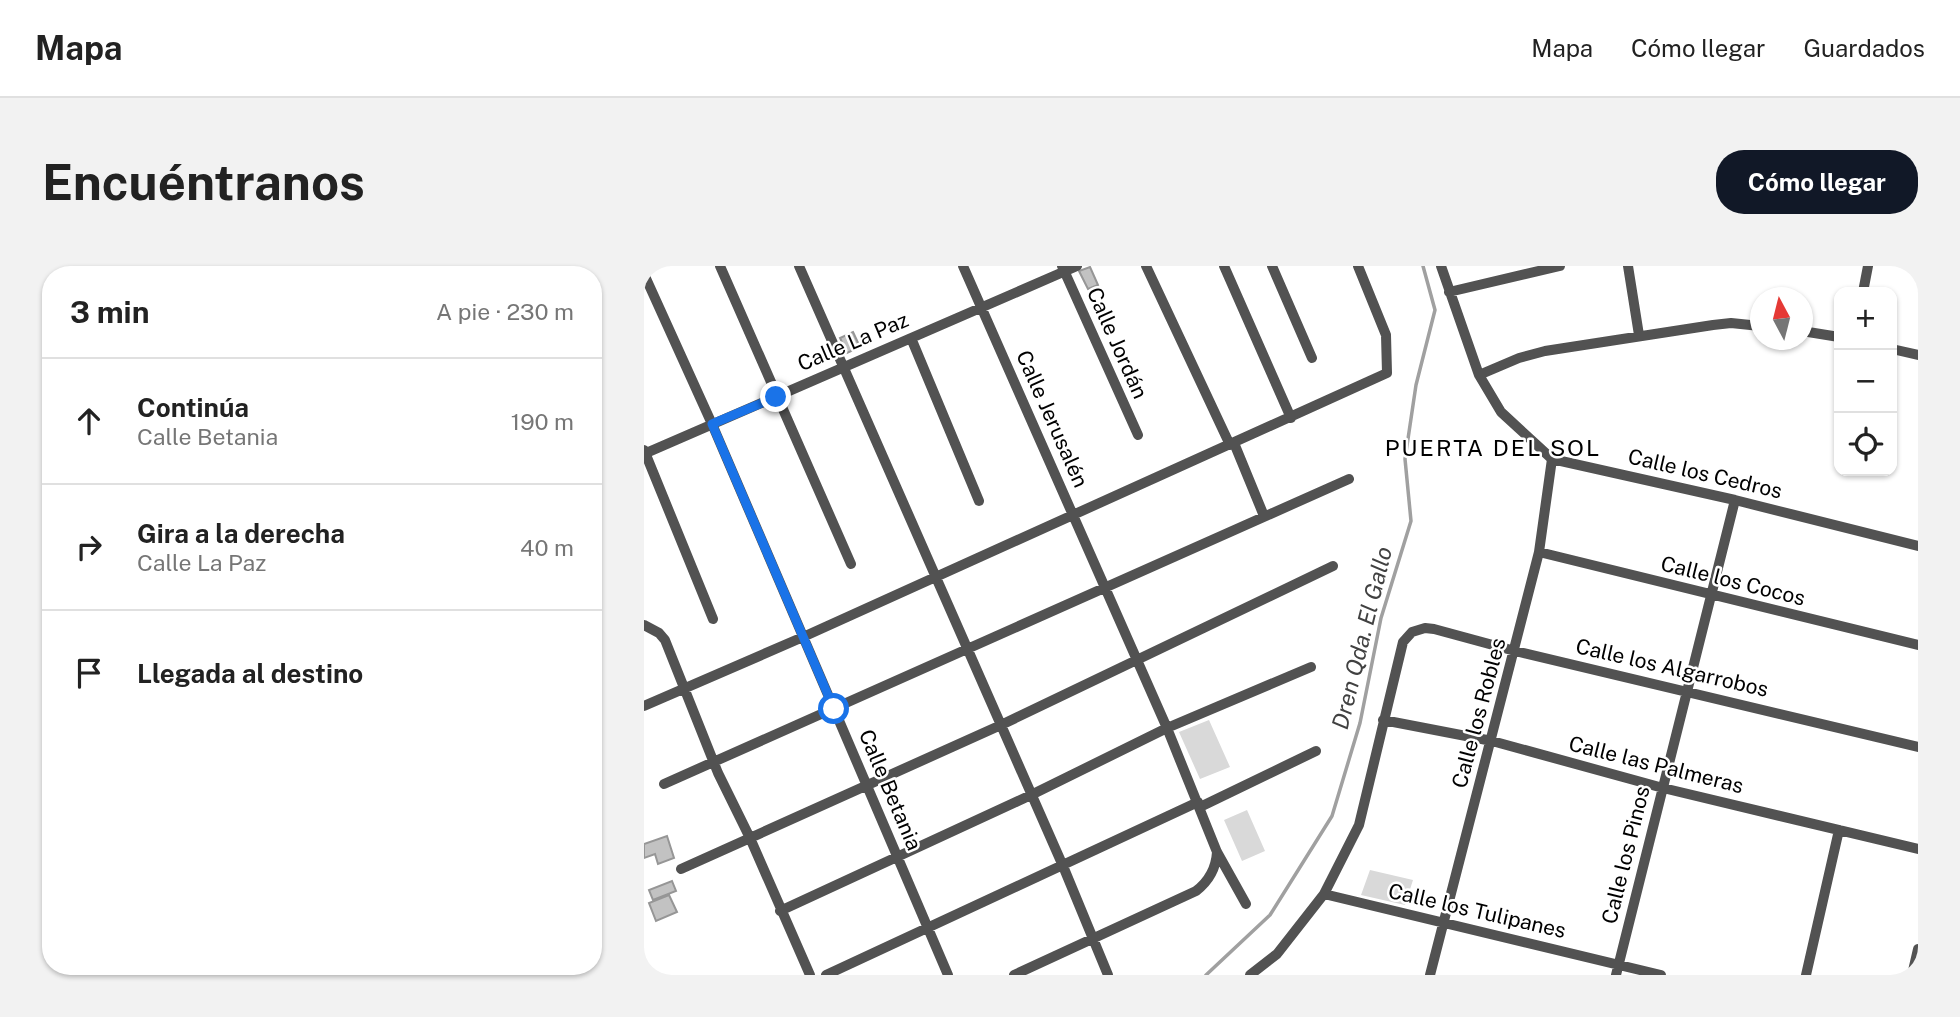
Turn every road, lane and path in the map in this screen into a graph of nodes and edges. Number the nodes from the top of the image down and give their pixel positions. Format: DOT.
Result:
graph roads {
  1 [pos="650,266"];
  2 [pos="720,266"];
  3 [pos="799,266"];
  4 [pos="963,266"];
  5 [pos="1077,266"];
  6 [pos="1146,266"];
  7 [pos="1224,266"];
  8 [pos="1272,266"];
  9 [pos="1358,266"];
  10 [pos="1441,266"];
  11 [pos="1560,266"];
  12 [pos="1628,266"];
  13 [pos="1868,266"];
  14 [pos="644,268"];
  15 [pos="1063,269"];
  16 [pos="644,274"];
  17 [pos="1864,287"];
  18 [pos="1449,292"];
  19 [pos="982,307"];
  20 [pos="1750,325"];
  21 [pos="1813,333"];
  22 [pos="1639,335"];
  23 [pos="1834,336"];
  24 [pos="911,338"];
  25 [pos="1896,350"];
  26 [pos="1918,355"];
  27 [pos="1312,358"];
  28 [pos="843,368"];
  29 [pos="1479,375"];
  30 [pos="776,397"];
  31 [pos="1291,418"];
  32 [pos="712,424"];
  33 [pos="1138,435"];
  34 [pos="1232,444"];
  35 [pos="645,452"];
  36 [pos="1552,459"];
  37 [pos="1349,479"];
  38 [pos="1735,500"];
  39 [pos="979,501"];
  40 [pos="1074,516"];
  41 [pos="1264,516"];
  42 [pos="1918,546"];
  43 [pos="1539,552"];
  44 [pos="850,564"];
  45 [pos="1333,566"];
  46 [pos="935,578"];
  47 [pos="1106,589"];
  48 [pos="1711,595"];
  49 [pos="713,619"];
  50 [pos="644,625"];
  51 [pos="803,637"];
  52 [pos="1918,645"];
  53 [pos="967,650"];
  54 [pos="1515,651"];
  55 [pos="1138,661"];
  56 [pos="1311,667"];
  57 [pos="683,689"];
  58 [pos="1688,690"];
  59 [pos="644,706"];
  60 [pos="834,709"];
  61 [pos="1384,720"];
  62 [pos="1001,725"];
  63 [pos="1167,728"];
  64 [pos="1492,741"];
  65 [pos="1918,747"];
  66 [pos="1316,751"];
  67 [pos="713,762"];
  68 [pos="664,784"];
  69 [pos="867,786"];
  70 [pos="1663,788"];
  71 [pos="1031,795"];
  72 [pos="1199,804"];
  73 [pos="1839,830"];
  74 [pos="750,838"];
  75 [pos="1918,849"];
  76 [pos="1217,852"];
  77 [pos="897,856"];
  78 [pos="1063,866"];
  79 [pos="681,869"];
  80 [pos="1324,894"];
  81 [pos="1246,904"];
  82 [pos="781,910"];
  83 [pos="1443,922"];
  84 [pos="928,928"];
  85 [pos="1093,938"];
  86 [pos="1918,949"];
  87 [pos="1617,970"];
  88 [pos="810,975"];
  89 [pos="826,975"];
  90 [pos="948,975"];
  91 [pos="1014,975"];
  92 [pos="1108,975"];
  93 [pos="1250,975"];
  94 [pos="1430,975"];
  95 [pos="1661,975"];
  96 [pos="1806,975"];
  97 [pos="1912,975"];
  1 -- 14 [label="street"];
  2 -- 30 [label="street"];
  3 -- 28 [label="street"];
  4 -- 19 [label="street, Calle Jerusalén"];
  5 -- 15 [label="street, Calle La Paz"];
  6 -- 34 [label="street"];
  7 -- 31 [label="street"];
  8 -- 27 [label="street"];
  9 -- 31 [label="street"];
  10 -- 18 [label="street"];
  11 -- 18 [label="street"];
  12 -- 22 [label="street"];
  13 -- 17 [label="street"];
  15 -- 19 [label="street, Calle La Paz"];
  15 -- 33 [label="street, Calle Jordán"];
  16 -- 32 [label="street, Calle Betania"];
  18 -- 29 [label="street"];
  19 -- 24 [label="street, Calle La Paz"];
  19 -- 40 [label="street, Calle Jerusalén"];
  20 -- 22 [label="street"];
  21 -- 23 [label="street"];
  22 -- 29 [label="street"];
  24 -- 28 [label="street, Calle La Paz"];
  24 -- 39 [label="street"];
  25 -- 26 [label="street"];
  28 -- 30 [label="street, Calle La Paz"];
  28 -- 46 [label="street"];
  29 -- 36 [label="street"];
  30 -- 32 [label="street, Calle La Paz"];
  30 -- 44 [label="street"];
  31 -- 34 [label="street"];
  32 -- 35 [label="street, Calle La Paz"];
  32 -- 51 [label="street, Calle Betania"];
  34 -- 40 [label="street"];
  34 -- 41 [label="street"];
  35 -- 49 [label="street"];
  36 -- 38 [label="street, Calle los Cedros"];
  36 -- 43 [label="street, Calle los Robles"];
  37 -- 41 [label="street"];
  38 -- 42 [label="street, Calle los Cedros"];
  38 -- 48 [label="street, Calle los Pinos"];
  40 -- 46 [label="street"];
  40 -- 47 [label="street, Calle Jerusalén"];
  41 -- 47 [label="street"];
  43 -- 48 [label="street, Calle los Cocos"];
  43 -- 54 [label="street, Calle los Robles"];
  45 -- 55 [label="street"];
  46 -- 51 [label="street"];
  46 -- 53 [label="street"];
  47 -- 53 [label="street"];
  47 -- 55 [label="street, Calle Jerusalén"];
  48 -- 52 [label="street, Calle los Cocos"];
  48 -- 58 [label="street, Calle los Pinos"];
  50 -- 57 [label="street"];
  51 -- 57 [label="street"];
  51 -- 60 [label="street, Calle Betania"];
  53 -- 60 [label="street"];
  53 -- 62 [label="street"];
  54 -- 58 [label="street, Calle los Algarrobos"];
  54 -- 61 [label="street, Calle los Algarrobos"];
  54 -- 64 [label="street, Calle los Robles"];
  55 -- 62 [label="street"];
  55 -- 63 [label="street, Calle Jerusalén"];
  56 -- 63 [label="street"];
  57 -- 59 [label="street"];
  57 -- 67 [label="street"];
  58 -- 65 [label="street, Calle los Algarrobos"];
  58 -- 70 [label="street, Calle los Pinos"];
  60 -- 67 [label="street"];
  60 -- 69 [label="street, Calle Betania"];
  61 -- 64 [label="street, Calle las Palmeras"];
  61 -- 80 [label="street"];
  62 -- 69 [label="street"];
  62 -- 71 [label="street"];
  63 -- 71 [label="street"];
  63 -- 72 [label="street, Calle Jerusalén"];
  64 -- 70 [label="street, Calle las Palmeras"];
  64 -- 83 [label="street, Calle los Robles"];
  66 -- 72 [label="street"];
  67 -- 68 [label="street"];
  67 -- 74 [label="street"];
  69 -- 74 [label="street"];
  69 -- 77 [label="street, Calle Betania"];
  70 -- 73 [label="street, Calle las Palmeras"];
  70 -- 87 [label="street, Calle los Pinos"];
  71 -- 77 [label="street"];
  71 -- 78 [label="street"];
  72 -- 76 [label="street, Calle Jerusalén"];
  72 -- 78 [label="street"];
  73 -- 75 [label="street, Calle las Palmeras"];
  73 -- 96 [label="street"];
  74 -- 79 [label="street"];
  74 -- 82 [label="street"];
  76 -- 81 [label="street, Calle Jerusalén"];
  76 -- 85 [label="street"];
  77 -- 82 [label="street"];
  77 -- 84 [label="street, Calle Betania"];
  78 -- 84 [label="street"];
  78 -- 85 [label="street"];
  80 -- 83 [label="street, Calle los Tulipanes"];
  80 -- 93 [label="street"];
  82 -- 88 [label="street"];
  83 -- 87 [label="street, Calle los Tulipanes"];
  83 -- 94 [label="street, Calle los Robles"];
  84 -- 89 [label="street"];
  84 -- 90 [label="street, Calle Betania"];
  85 -- 91 [label="street"];
  85 -- 92 [label="street"];
  86 -- 97 [label="street"];
  87 -- 95 [label="street, Calle los Tulipanes"];
}
